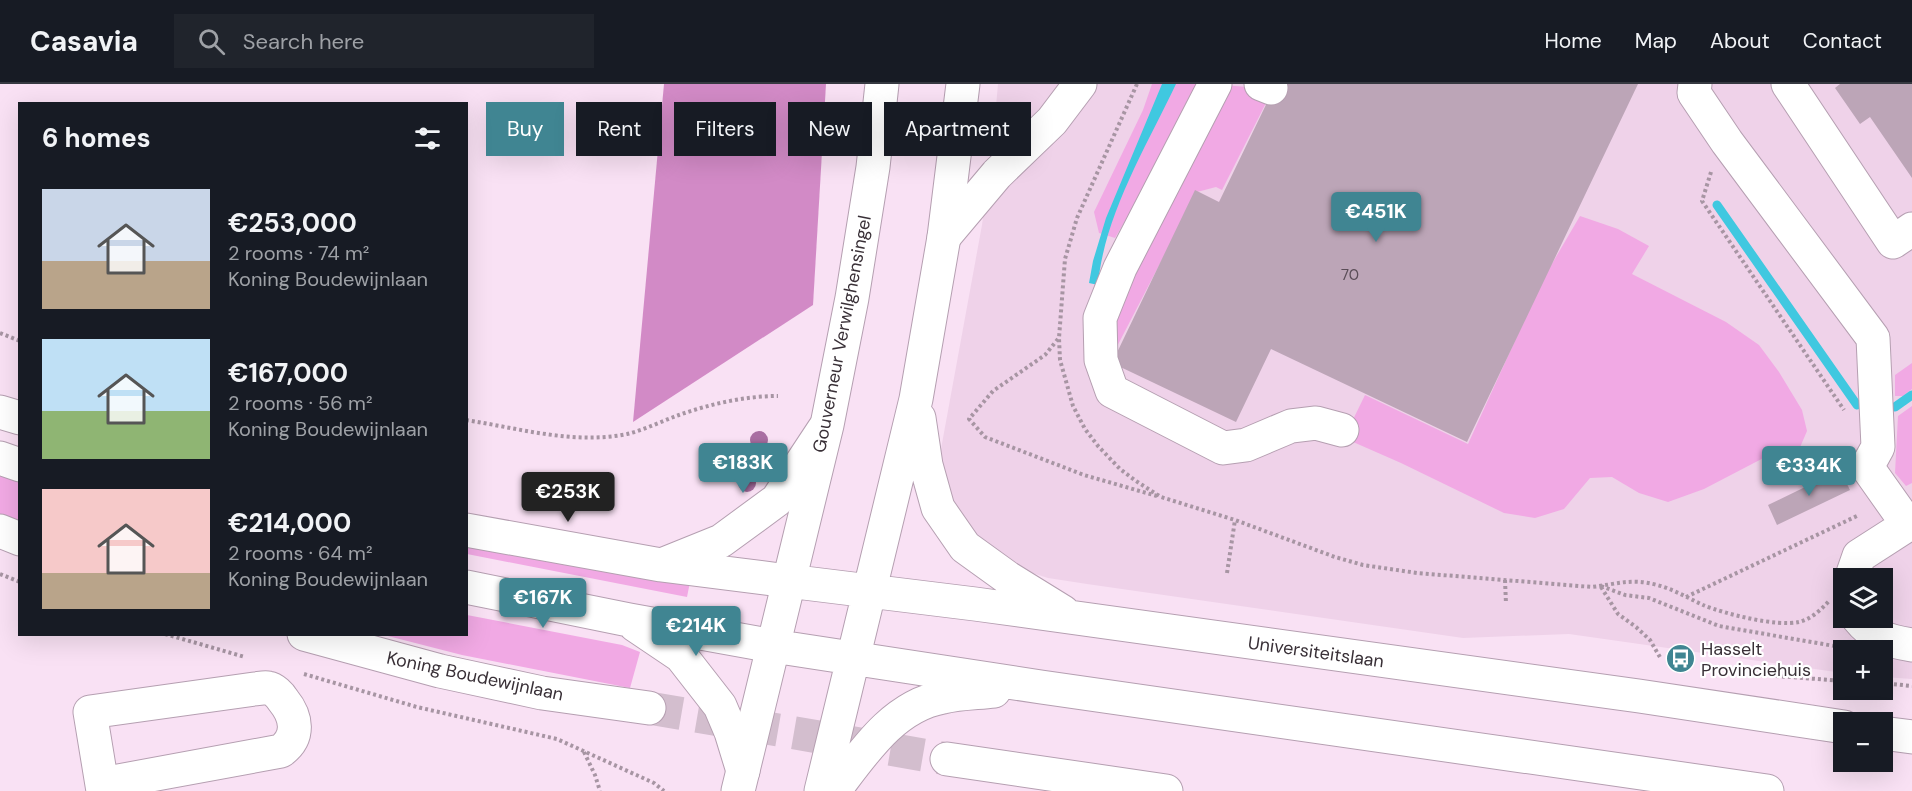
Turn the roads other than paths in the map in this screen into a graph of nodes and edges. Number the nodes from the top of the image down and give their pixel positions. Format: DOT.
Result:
graph roads {
  1 [pos="882,84"];
  2 [pos="963,84"];
  3 [pos="1080,84"];
  4 [pos="1215,84"];
  5 [pos="1695,84"];
  6 [pos="1788,84"];
  7 [pos="1912,229"];
  8 [pos="944,237"];
  9 [pos="916,399"];
  10 [pos="0,412"];
  11 [pos="18,417"];
  12 [pos="827,425"];
  13 [pos="1342,430"];
  14 [pos="0,458"];
  15 [pos="18,464"];
  16 [pos="1910,523"];
  17 [pos="468,530"];
  18 [pos="0,531"];
  19 [pos="18,538"];
  20 [pos="660,565"];
  21 [pos="1853,568"];
  22 [pos="788,581"];
  23 [pos="468,587"];
  24 [pos="870,590"];
  25 [pos="1075,619"];
  26 [pos="629,620"];
  27 [pos="1867,628"];
  28 [pos="311,636"];
  29 [pos="1912,645"];
  30 [pos="773,646"];
  31 [pos="855,657"];
  32 [pos="1041,687"];
  33 [pos="649,708"];
  34 [pos="1833,725"];
  35 [pos="1893,734"];
  36 [pos="1912,737"];
  37 [pos="947,759"];
  38 [pos="740,781"];
  39 [pos="103,787"];
  40 [pos="821,791"];
  41 [pos="834,791"];
  42 [pos="1166,791"];
  43 [pos="1767,791"];
  1 -- 12 [label="main road, Gouverneur Verwilghensingel"];
  2 -- 8 [label="main road"];
  3 -- 8 [label="main road"];
  4 -- 13 [label="main road"];
  5 -- 16 [label="main road"];
  6 -- 7 [label="main road"];
  8 -- 9 [label="main road"];
  9 -- 24 [label="main road"];
  9 -- 25 [label="main road"];
  10 -- 11 [label="main road"];
  12 -- 20 [label="main road"];
  12 -- 22 [label="main road, Gouverneur Verwilghensingel"];
  14 -- 15 [label="main road"];
  16 -- 21 [label="main road"];
  17 -- 20 [label="main road"];
  18 -- 19 [label="main road"];
  20 -- 22 [label="main road"];
  22 -- 24 [label="main road, Universiteitslaan"];
  22 -- 30 [label="main road, Gouverneur Verwilghensingel"];
  23 -- 26 [label="main road"];
  24 -- 25 [label="main road, Universiteitslaan"];
  24 -- 31 [label="main road"];
  25 -- 34 [label="main road, Universiteitslaan"];
  26 -- 30 [label="main road"];
  26 -- 38 [label="main road"];
  27 -- 29 [label="main road"];
  28 -- 33 [label="main road, Koning Boudewijnlaan"];
  30 -- 31 [label="main road"];
  30 -- 38 [label="main road, Gouverneur Verwilghensingel"];
  31 -- 32 [label="main road"];
  31 -- 40 [label="main road"];
  32 -- 41 [label="main road"];
  32 -- 43 [label="main road"];
  35 -- 36 [label="main road"];
  37 -- 42 [label="main road"];
  39 -- 39 [label="main road"];
}
